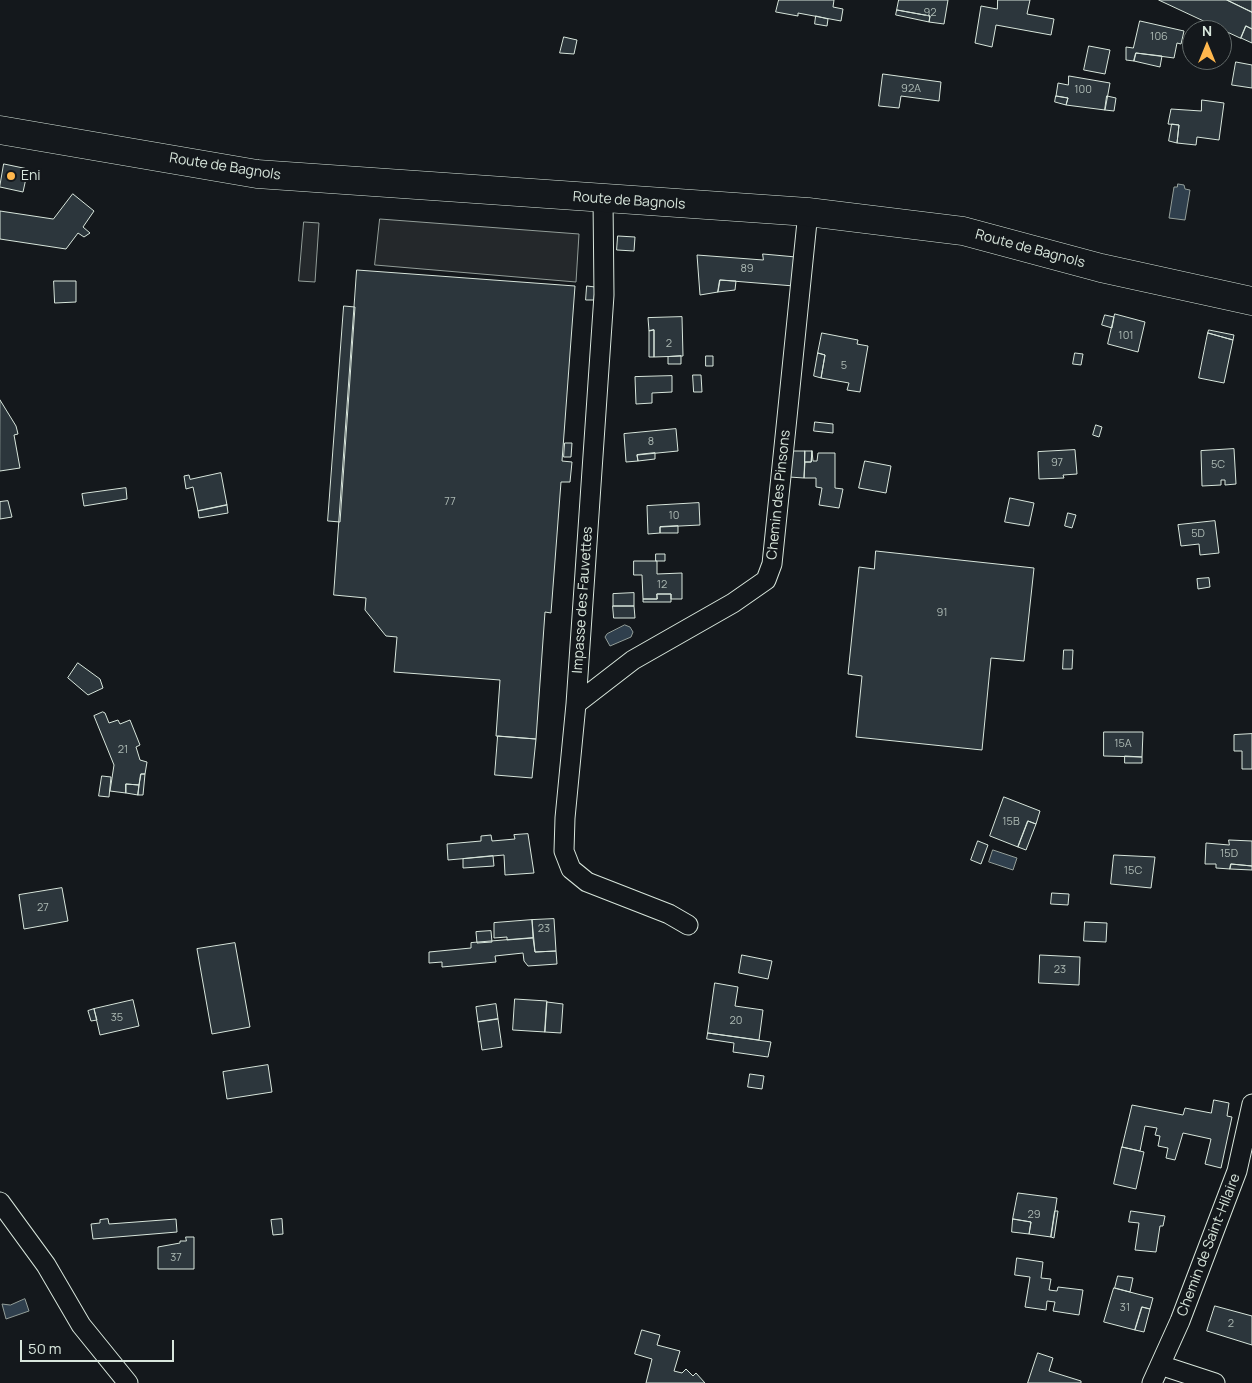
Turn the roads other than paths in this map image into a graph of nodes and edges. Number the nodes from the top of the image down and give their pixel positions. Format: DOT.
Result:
graph roads {
  1 [pos="0,130"];
  2 [pos="603,200"];
  3 [pos="808,212"];
  4 [pos="1252,301"];
  5 [pos="576,704"];
  6 [pos="688,926"];
  7 [pos="1252,1104"];
  8 [pos="0,1202"];
  9 [pos="1160,1366"];
  10 [pos="128,1383"];
  11 [pos="1152,1383"];
  12 [pos="1215,1383"];
  1 -- 2 [label="main road, Route de Bagnols"];
  2 -- 3 [label="main road, Route de Bagnols"];
  2 -- 5 [label="street, Impasse des Fauvettes"];
  3 -- 4 [label="main road, Route de Bagnols"];
  3 -- 5 [label="street, Chemin des Pinsons"];
  5 -- 6 [label="street, Impasse des Fauvettes"];
  7 -- 9 [label="street, Chemin de Saint-Hilaire"];
  8 -- 10 [label="street"];
  9 -- 11 [label="street, Chemin de Saint-Hilaire"];
  9 -- 12 [label="street"];
}
